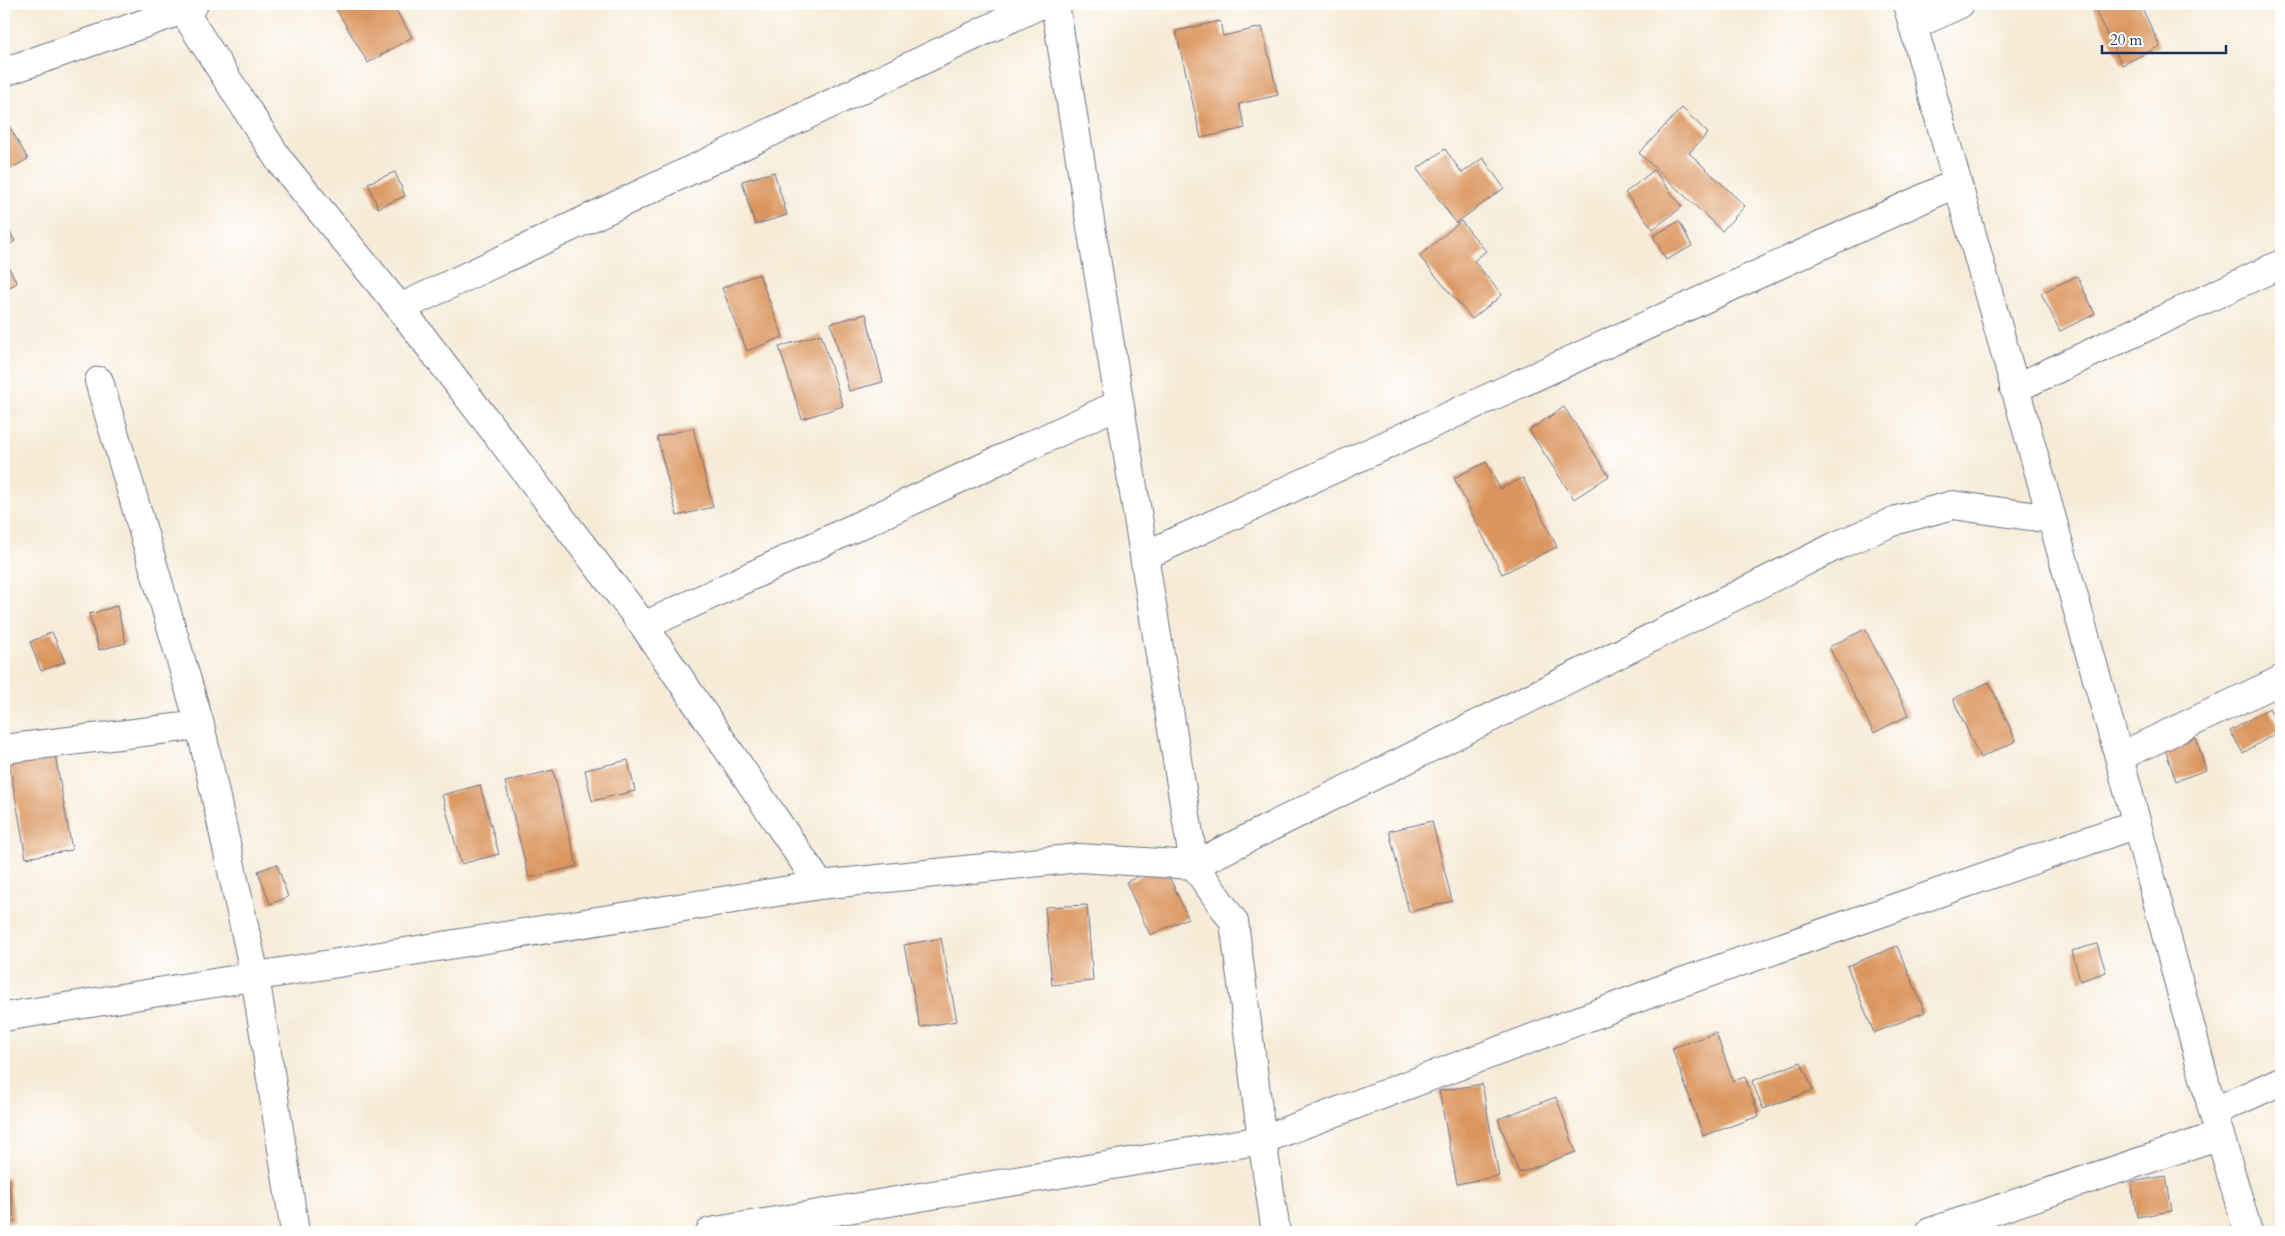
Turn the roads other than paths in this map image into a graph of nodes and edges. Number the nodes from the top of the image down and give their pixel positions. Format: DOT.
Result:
graph roads {
  1 [pos="1041,4"];
  2 [pos="1055,4"];
  3 [pos="1960,4"];
  4 [pos="185,6"];
  5 [pos="1910,15"];
  6 [pos="4,72"];
  7 [pos="1957,184"];
  8 [pos="2281,264"];
  9 [pos="400,308"];
  10 [pos="99,381"];
  11 [pos="2014,389"];
  12 [pos="1119,404"];
  13 [pos="2051,520"];
  14 [pos="1144,556"];
  15 [pos="644,626"];
  16 [pos="2281,680"];
  17 [pos="200,725"];
  18 [pos="4,749"];
  19 [pos="2119,757"];
  20 [pos="2136,824"];
  21 [pos="1194,865"];
  22 [pos="820,885"];
  23 [pos="256,976"];
  24 [pos="4,1017"];
  25 [pos="2281,1081"];
  26 [pos="2216,1123"];
  27 [pos="1262,1140"];
  28 [pos="295,1232"];
  29 [pos="710,1232"];
  30 [pos="1276,1232"];
  31 [pos="1930,1232"];
  32 [pos="2248,1232"];
  1 -- 9 [label="street"];
  2 -- 12 [label="street"];
  3 -- 5 [label="street"];
  4 -- 6 [label="street"];
  4 -- 9 [label="street"];
  5 -- 7 [label="street"];
  7 -- 11 [label="street"];
  7 -- 14 [label="street"];
  8 -- 11 [label="street"];
  9 -- 15 [label="street"];
  10 -- 17 [label="street"];
  11 -- 13 [label="street"];
  12 -- 14 [label="street"];
  12 -- 15 [label="street"];
  13 -- 19 [label="street"];
  13 -- 21 [label="street"];
  14 -- 21 [label="street"];
  15 -- 22 [label="street"];
  16 -- 19 [label="street"];
  17 -- 18 [label="street"];
  17 -- 23 [label="street"];
  19 -- 20 [label="street"];
  20 -- 26 [label="street"];
  20 -- 27 [label="street"];
  21 -- 22 [label="street"];
  21 -- 27 [label="street"];
  22 -- 23 [label="street"];
  23 -- 24 [label="street"];
  23 -- 28 [label="street"];
  25 -- 26 [label="street"];
  26 -- 31 [label="street"];
  26 -- 32 [label="street"];
  27 -- 29 [label="street"];
  27 -- 30 [label="street"];
}
